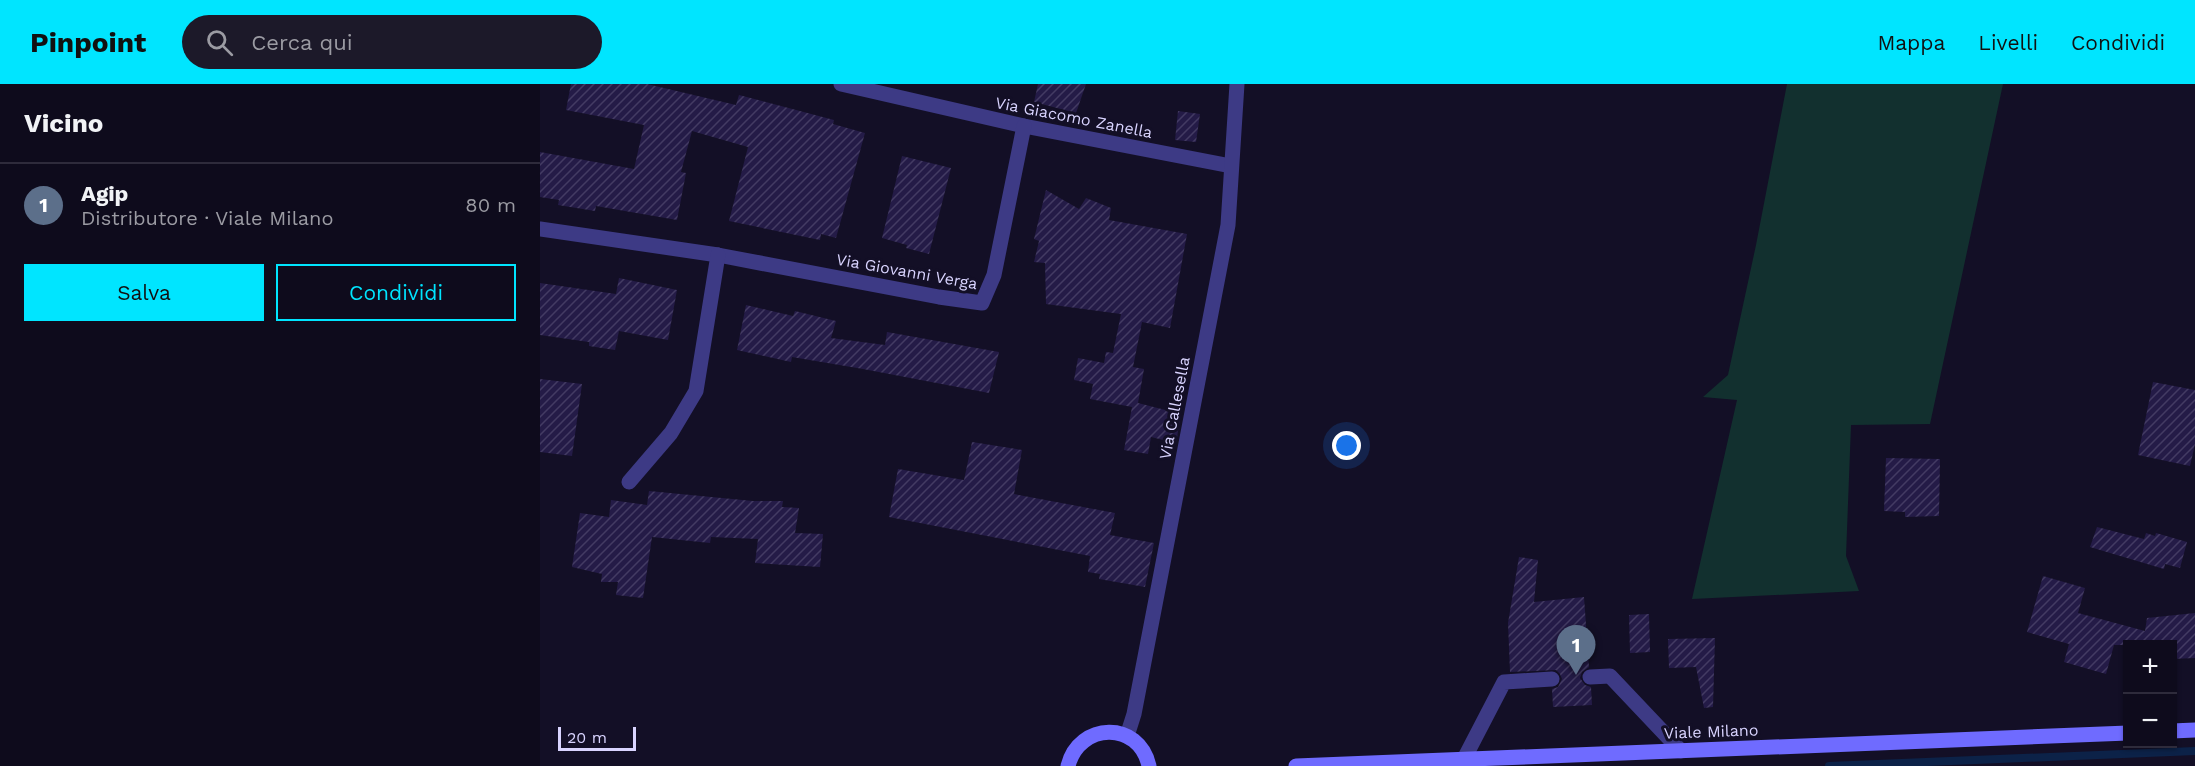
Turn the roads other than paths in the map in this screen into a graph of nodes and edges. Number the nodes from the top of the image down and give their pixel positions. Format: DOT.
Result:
graph roads {
  1 [pos="841,84"];
  2 [pos="1237,84"];
  3 [pos="1024,126"];
  4 [pos="1231,166"];
  5 [pos="540,229"];
  6 [pos="718,255"];
  7 [pos="629,482"];
  8 [pos="1590,676"];
  9 [pos="1552,679"];
  10 [pos="2195,730"];
  11 [pos="2177,731"];
  12 [pos="2123,733"];
  13 [pos="1127,736"];
  14 [pos="1681,751"];
  15 [pos="1464,759"];
  16 [pos="1068,766"];
  17 [pos="1149,766"];
  18 [pos="1296,766"];
  1 -- 3 [label="street, Via Giacomo Zanella"];
  2 -- 4 [label="street, Via Callesella"];
  3 -- 4 [label="street, Via Giacomo Zanella"];
  3 -- 6 [label="street, Via Giovanni Verga"];
  4 -- 13 [label="street, Via Callesella"];
  5 -- 6 [label="street, Via Giovanni Verga"];
  6 -- 7 [label="street"];
  8 -- 14 [label="street"];
  9 -- 15 [label="street"];
  10 -- 11 [label="main road"];
  12 -- 14 [label="main road, Viale Milano"];
  13 -- 16 [label="main road"];
  13 -- 17 [label="main road"];
  14 -- 15 [label="main road, Viale Milano"];
  15 -- 18 [label="main road, Viale Milano"];
}
